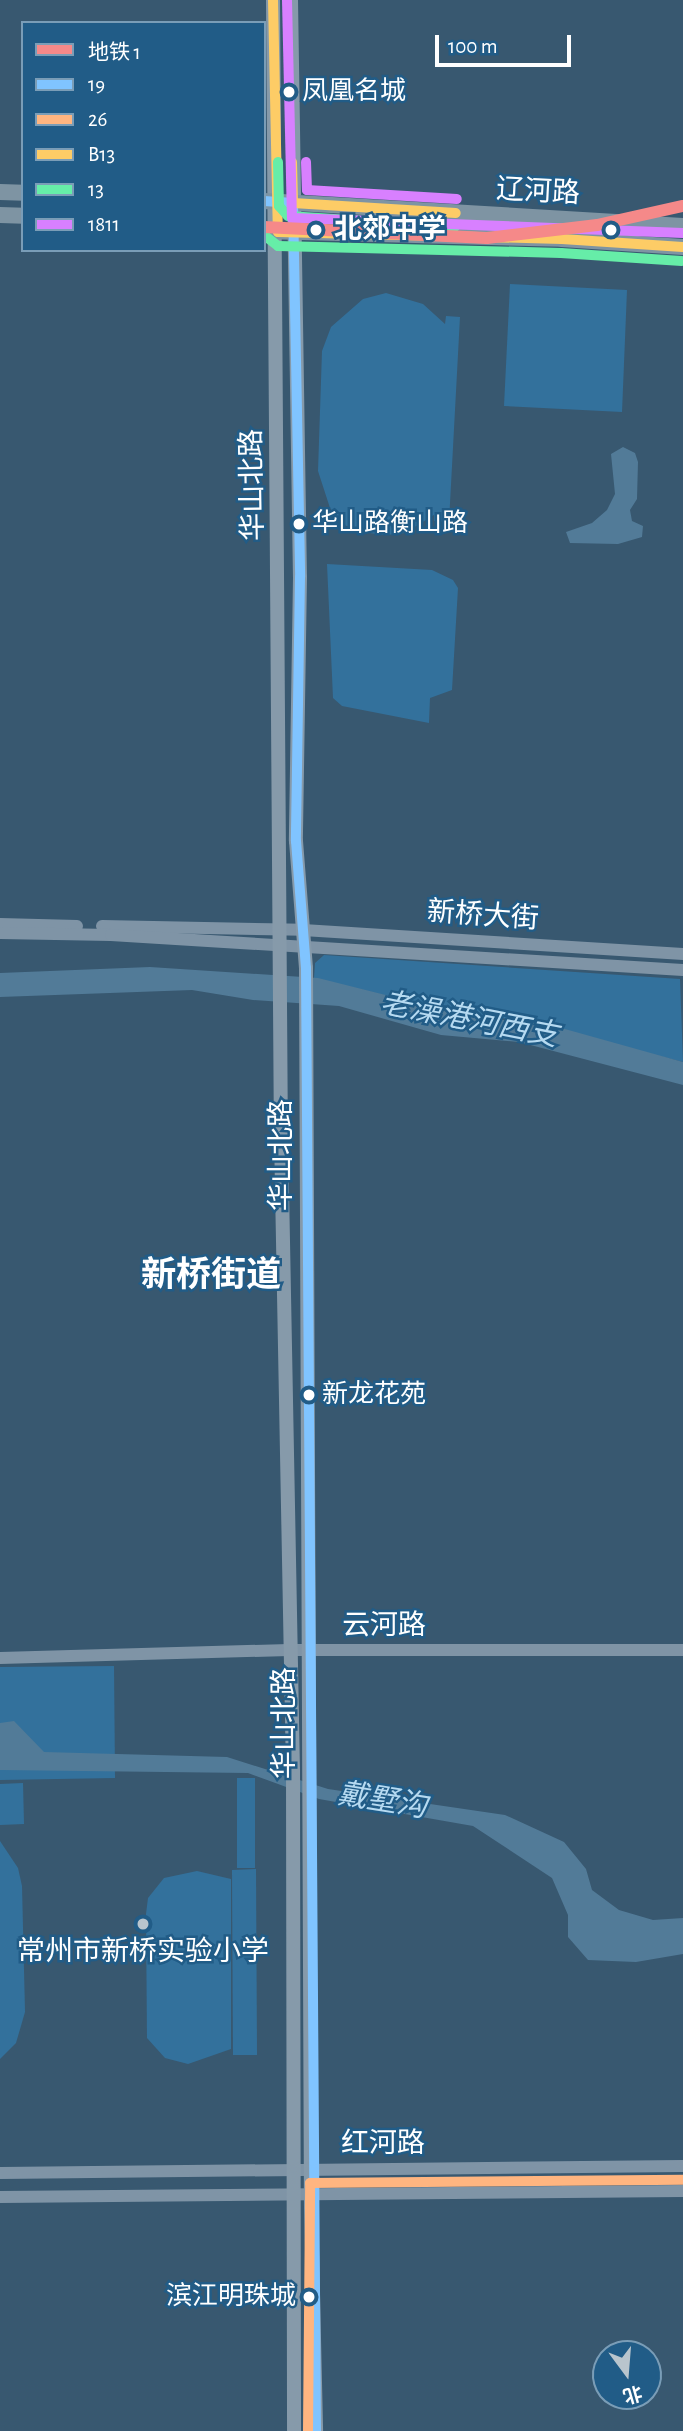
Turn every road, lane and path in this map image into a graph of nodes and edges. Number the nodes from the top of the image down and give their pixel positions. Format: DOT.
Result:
graph roads {
  1 [pos="273,0"];
  2 [pos="291,0"];
  3 [pos="0,192"];
  4 [pos="21,193"];
  5 [pos="278,202"];
  6 [pos="0,215"];
  7 [pos="21,216"];
  8 [pos="683,226"];
  9 [pos="278,232"];
  10 [pos="683,247"];
  11 [pos="0,924"];
  12 [pos="279,930"];
  13 [pos="303,930"];
  14 [pos="0,933"];
  15 [pos="280,946"];
  16 [pos="304,947"];
  17 [pos="683,954"];
  18 [pos="683,971"];
  19 [pos="289,1650"];
  20 [pos="309,1650"];
  21 [pos="683,1650"];
  22 [pos="0,1658"];
  23 [pos="683,2166"];
  24 [pos="296,2169"];
  25 [pos="313,2169"];
  26 [pos="0,2173"];
  27 [pos="683,2191"];
  28 [pos="312,2193"];
  29 [pos="296,2194"];
  30 [pos="0,2197"];
  31 [pos="294,2431"];
  32 [pos="316,2431"];
  1 -- 5 [label="main road, 华山北路"];
  2 -- 5 [label="main road, 华山北路"];
  3 -- 4 [label="main road"];
  5 -- 8 [label="main road, 辽河路"];
  5 -- 9 [label="main road, 华山北路"];
  6 -- 7 [label="main road"];
  9 -- 10 [label="main road, 辽河路"];
  9 -- 12 [label="main road, 华山北路"];
  9 -- 13 [label="main road, 华山北路"];
  11 -- 12 [label="street, 新桥大街"];
  12 -- 13 [label="street, 新桥大街"];
  12 -- 15 [label="main road, 华山北路"];
  13 -- 16 [label="main road, 华山北路"];
  13 -- 17 [label="street, 新桥大街"];
  14 -- 15 [label="street, 新桥大街"];
  15 -- 16 [label="street, 新桥大街"];
  15 -- 19 [label="main road, 华山北路"];
  16 -- 18 [label="street, 新桥大街"];
  16 -- 20 [label="main road, 华山北路"];
  19 -- 20 [label="street, 云河路"];
  19 -- 22 [label="street, 云河路"];
  19 -- 24 [label="main road, 华山北路"];
  20 -- 21 [label="street, 云河路"];
  20 -- 25 [label="main road, 华山北路"];
  23 -- 25 [label="street, 红河路"];
  24 -- 25 [label="street, 红河路"];
  24 -- 26 [label="street, 红河路"];
  24 -- 29 [label="main road, 华山北路"];
  25 -- 28 [label="main road, 华山北路"];
  27 -- 28 [label="street, 红河路"];
  28 -- 29 [label="street, 红河路"];
  28 -- 32 [label="main road, 华山北路"];
  29 -- 30 [label="street, 红河路"];
  29 -- 31 [label="main road, 华山北路"];
}
